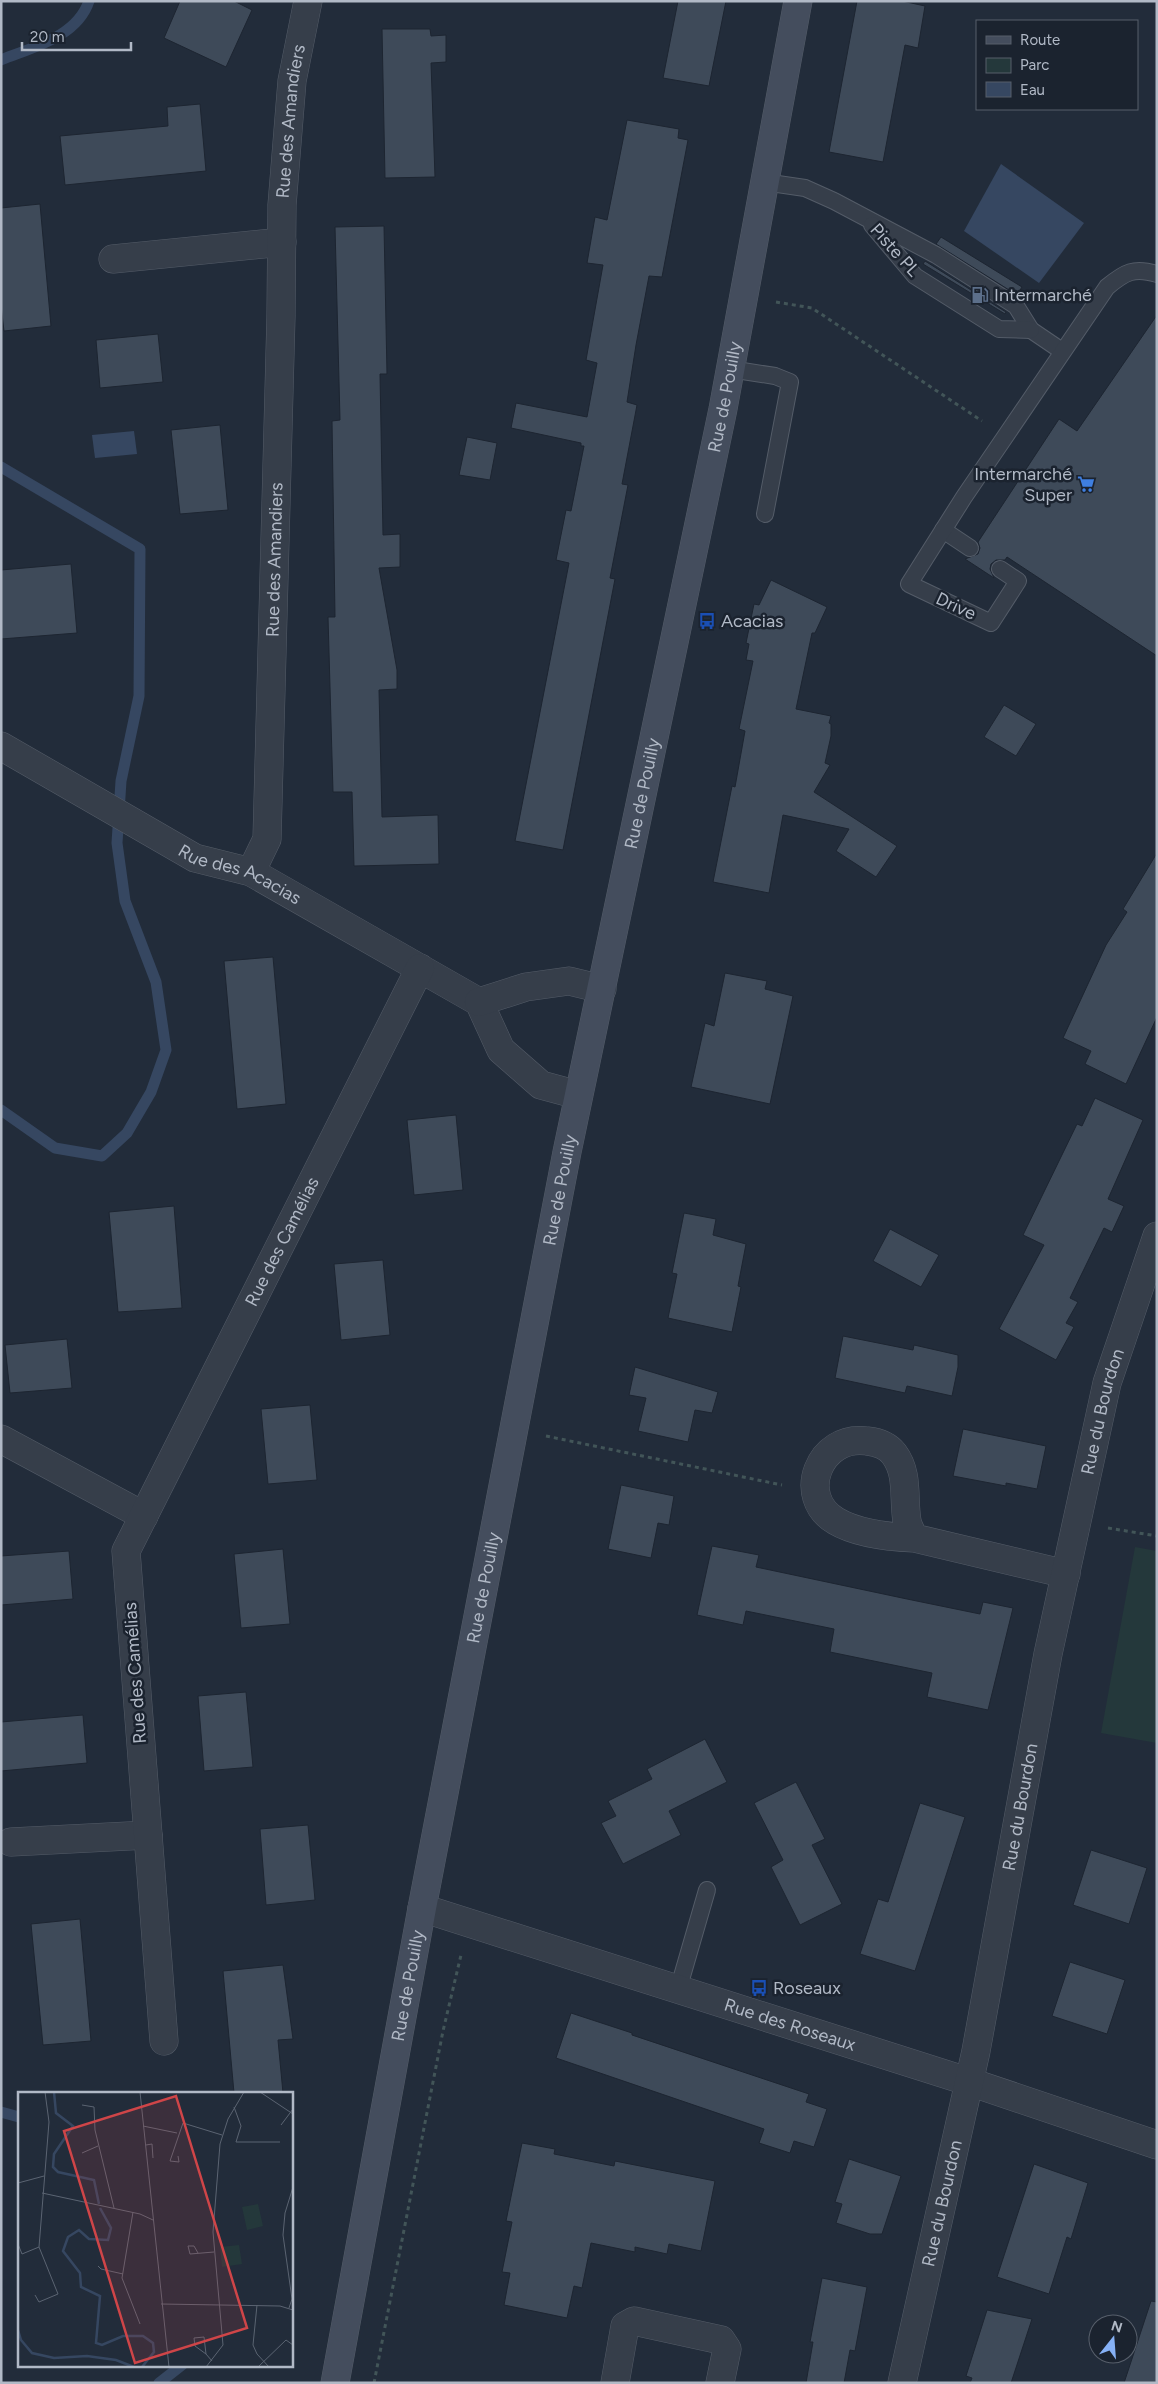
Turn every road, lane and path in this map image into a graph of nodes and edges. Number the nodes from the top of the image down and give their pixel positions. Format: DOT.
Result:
graph roads {
  1 [pos="308,1"];
  2 [pos="798,1"];
  3 [pos="764,182"];
  4 [pos="865,218"];
  5 [pos="282,242"];
  6 [pos="112,258"];
  7 [pos="1157,274"];
  8 [pos="743,297"];
  9 [pos="1030,330"];
  10 [pos="1062,351"];
  11 [pos="730,369"];
  12 [pos="1004,437"];
  13 [pos="765,514"];
  14 [pos="943,530"];
  15 [pos="970,548"];
  16 [pos="1000,569"];
  17 [pos="1,746"];
  18 [pos="251,872"];
  19 [pos="420,968"];
  20 [pos="602,989"];
  21 [pos="480,1002"];
  22 [pos="578,1095"];
  23 [pos="1157,1236"];
  24 [pos="514,1430"];
  25 [pos="1,1439"];
  26 [pos="816,1492"];
  27 [pos="144,1516"];
  28 [pos="1078,1522"];
  29 [pos="1157,1536"];
  30 [pos="914,1538"];
  31 [pos="1066,1574"];
  32 [pos="148,1835"];
  33 [pos="11,1842"];
  34 [pos="707,1890"];
  35 [pos="422,1908"];
  36 [pos="468,1922"];
  37 [pos="678,1990"];
  38 [pos="164,2041"];
  39 [pos="970,2082"];
  40 [pos="1157,2145"];
  41 [pos="335,2383"];
  42 [pos="374,2383"];
  43 [pos="615,2383"];
  44 [pos="720,2383"];
  45 [pos="902,2383"];
  1 -- 5 [label="street, Rue des Amandiers"];
  2 -- 3 [label="main road, Rue de Pouilly"];
  3 -- 4 [label="lane"];
  3 -- 8 [label="main road, Rue de Pouilly"];
  4 -- 9 [label="lane"];
  4 -- 9 [label="lane, Piste PL"];
  5 -- 6 [label="street"];
  5 -- 18 [label="street, Rue des Amandiers"];
  7 -- 10 [label="lane"];
  8 -- 11 [label="main road, Rue de Pouilly"];
  8 -- 12 [label="path"];
  9 -- 10 [label="lane"];
  10 -- 12 [label="lane"];
  11 -- 13 [label="lane"];
  11 -- 20 [label="main road, Rue de Pouilly"];
  12 -- 14 [label="lane"];
  14 -- 15 [label="lane"];
  14 -- 16 [label="lane, Drive"];
  17 -- 18 [label="street, Rue des Acacias"];
  18 -- 19 [label="street, Rue des Acacias"];
  19 -- 21 [label="street, Rue des Acacias"];
  19 -- 27 [label="street, Rue des Camélias"];
  20 -- 21 [label="street"];
  20 -- 22 [label="main road, Rue de Pouilly"];
  21 -- 22 [label="street"];
  22 -- 24 [label="main road, Rue de Pouilly"];
  23 -- 28 [label="street, Rue du Bourdon"];
  24 -- 26 [label="path"];
  24 -- 35 [label="main road, Rue de Pouilly"];
  25 -- 27 [label="street"];
  26 -- 30 [label="street"];
  26 -- 30 [label="street"];
  27 -- 32 [label="street, Rue des Camélias"];
  28 -- 29 [label="path"];
  28 -- 31 [label="street, Rue du Bourdon"];
  30 -- 31 [label="street"];
  31 -- 39 [label="street, Rue du Bourdon"];
  32 -- 33 [label="street"];
  32 -- 38 [label="street, Rue des Camélias"];
  34 -- 37 [label="lane"];
  35 -- 36 [label="street, Rue des Roseaux"];
  35 -- 41 [label="main road, Rue de Pouilly"];
  36 -- 37 [label="street, Rue des Roseaux"];
  36 -- 42 [label="path"];
  37 -- 39 [label="street, Rue des Roseaux"];
  39 -- 40 [label="street, Rue des Roseaux"];
  39 -- 45 [label="street, Rue du Bourdon"];
  43 -- 44 [label="street"];
}
